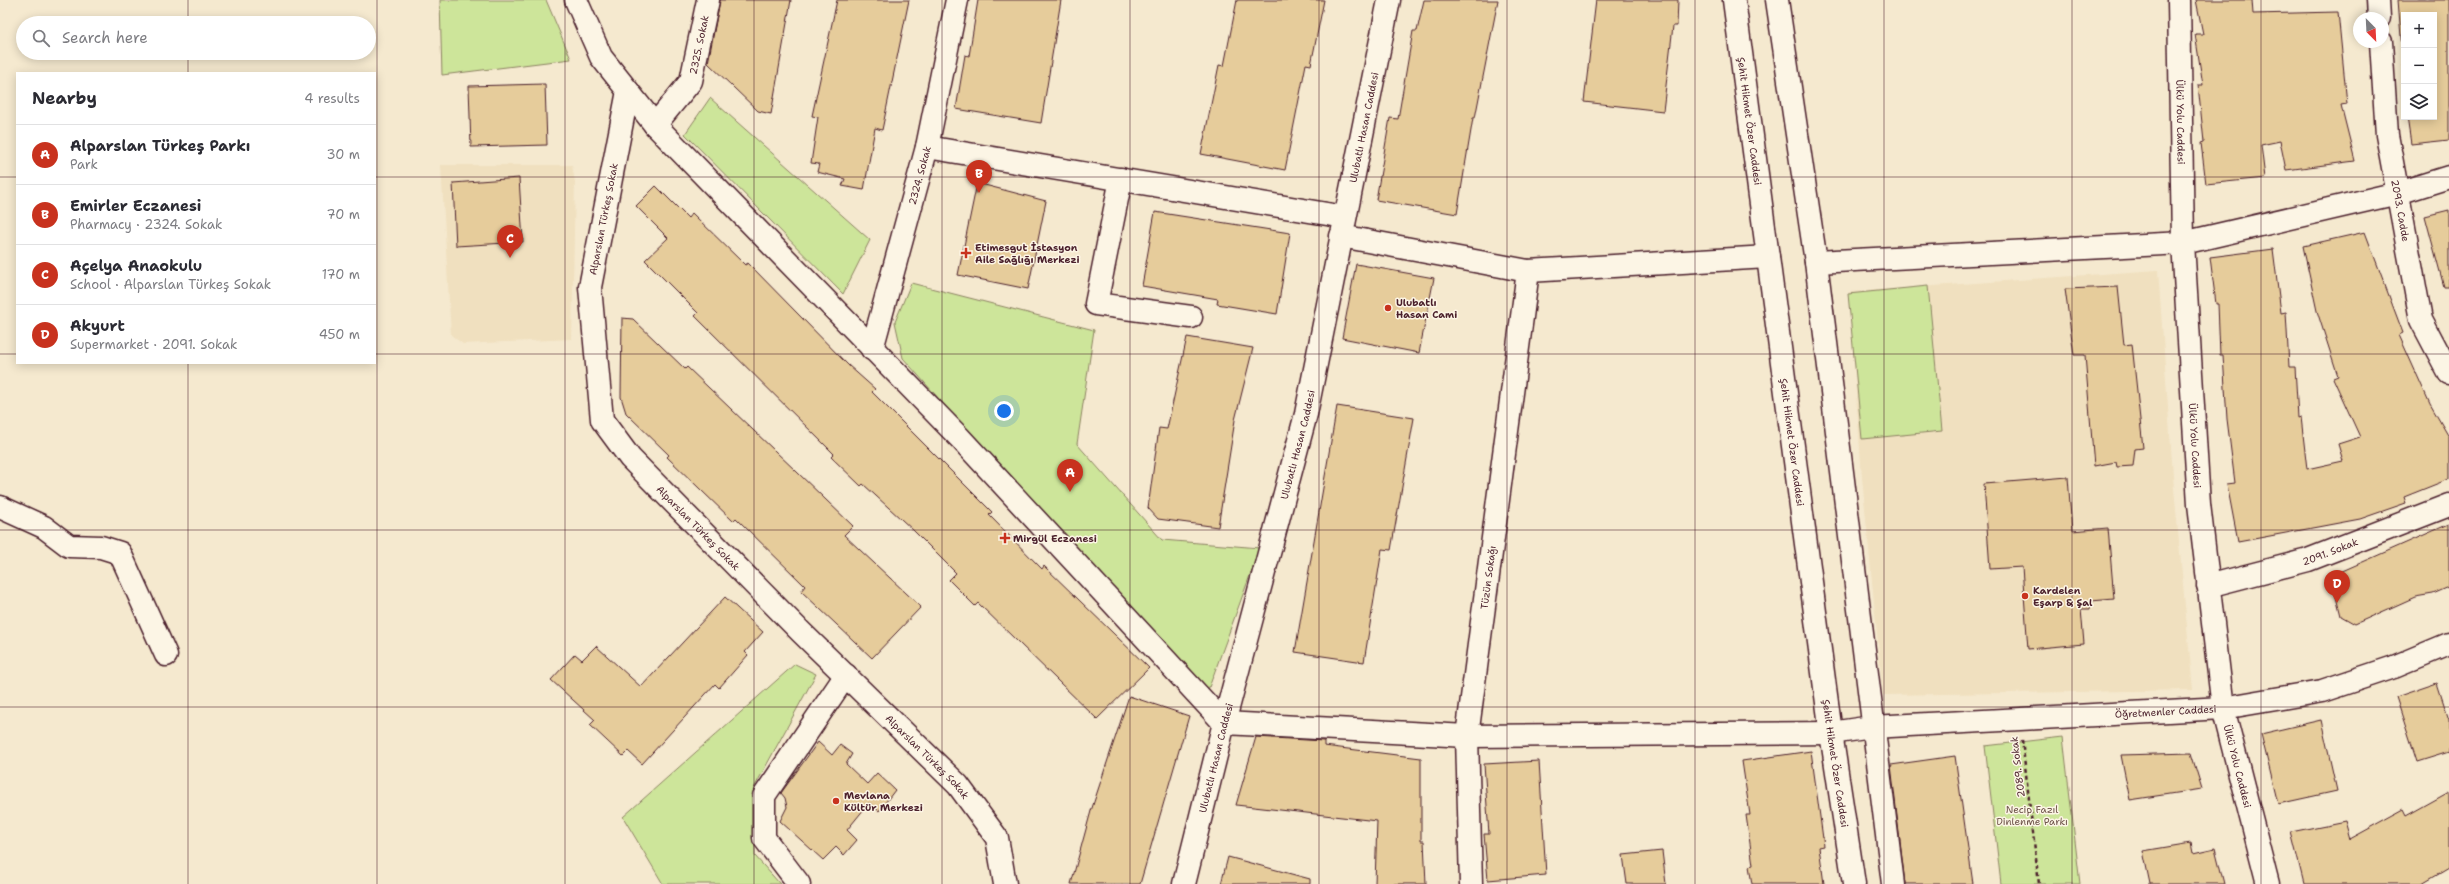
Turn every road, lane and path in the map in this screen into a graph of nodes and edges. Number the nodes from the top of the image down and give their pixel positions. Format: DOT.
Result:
graph roads {
  1 [pos="576,0"];
  2 [pos="708,0"];
  3 [pos="957,0"];
  4 [pos="1389,0"];
  5 [pos="1734,0"];
  6 [pos="1777,0"];
  7 [pos="2179,0"];
  8 [pos="2378,0"];
  9 [pos="2379,12"];
  10 [pos="2381,48"];
  11 [pos="628,91"];
  12 [pos="655,125"];
  13 [pos="927,147"];
  14 [pos="2449,177"];
  15 [pos="1122,179"];
  16 [pos="2398,193"];
  17 [pos="1343,226"];
  18 [pos="2183,243"];
  19 [pos="1768,257"];
  20 [pos="1816,262"];
  21 [pos="1528,271"];
  22 [pos="1191,317"];
  23 [pos="872,349"];
  24 [pos="2449,373"];
  25 [pos="2449,505"];
  26 [pos="0,507"];
  27 [pos="2208,586"];
  28 [pos="2449,644"];
  29 [pos="166,655"];
  30 [pos="846,675"];
  31 [pos="2224,708"];
  32 [pos="2019,719"];
  33 [pos="1224,723"];
  34 [pos="1872,727"];
  35 [pos="1831,733"];
  36 [pos="1467,736"];
  37 [pos="798,884"];
  38 [pos="1005,884"];
  39 [pos="1184,884"];
  40 [pos="1471,884"];
  41 [pos="1854,884"];
  42 [pos="1892,884"];
  43 [pos="2040,884"];
  44 [pos="2268,884"];
  1 -- 11 [label="street"];
  2 -- 12 [label="street, 2325. Sokak"];
  3 -- 13 [label="street, 2324. Sokak"];
  4 -- 17 [label="street, Ulubatlı Hasan Caddesi"];
  5 -- 19 [label="street, Şehit Hikmet Özer Caddesi"];
  6 -- 20 [label="street"];
  7 -- 18 [label="street, Ülkü Yolu Caddesi"];
  8 -- 9 [label="street"];
  10 -- 16 [label="street, 2093. Cadde"];
  11 -- 12 [label="street"];
  11 -- 30 [label="street, Alparslan Türkeş Sokak"];
  12 -- 23 [label="street"];
  13 -- 15 [label="street"];
  13 -- 23 [label="street, 2324. Sokak"];
  14 -- 16 [label="street"];
  15 -- 17 [label="street"];
  15 -- 22 [label="street"];
  16 -- 18 [label="street"];
  16 -- 24 [label="street, 2093. Cadde"];
  17 -- 21 [label="street"];
  17 -- 33 [label="street, Ulubatlı Hasan Caddesi"];
  18 -- 20 [label="street"];
  18 -- 27 [label="street, Ülkü Yolu Caddesi"];
  19 -- 21 [label="street"];
  19 -- 35 [label="street, Şehit Hikmet Özer Caddesi"];
  20 -- 34 [label="street"];
  21 -- 36 [label="street, Tüzün Sokağı"];
  23 -- 33 [label="street"];
  25 -- 27 [label="street, 2091. Sokak"];
  26 -- 29 [label="street"];
  27 -- 31 [label="street, Ülkü Yolu Caddesi"];
  28 -- 31 [label="street, Öğretmenler Caddesi"];
  30 -- 37 [label="street"];
  30 -- 38 [label="street, Alparslan Türkeş Sokak"];
  31 -- 32 [label="street, Öğretmenler Caddesi"];
  31 -- 44 [label="street, Ülkü Yolu Caddesi"];
  32 -- 34 [label="street, Öğretmenler Caddesi"];
  32 -- 43 [label="path, 2089. Sokak"];
  33 -- 36 [label="street, Öğretmenler Caddesi"];
  33 -- 39 [label="street, Ulubatlı Hasan Caddesi"];
  34 -- 35 [label="street, Öğretmenler Caddesi"];
  34 -- 42 [label="street"];
  35 -- 36 [label="street, Öğretmenler Caddesi"];
  35 -- 41 [label="street, Şehit Hikmet Özer Caddesi"];
  36 -- 40 [label="street, Tüzün Sokağı"];
}
